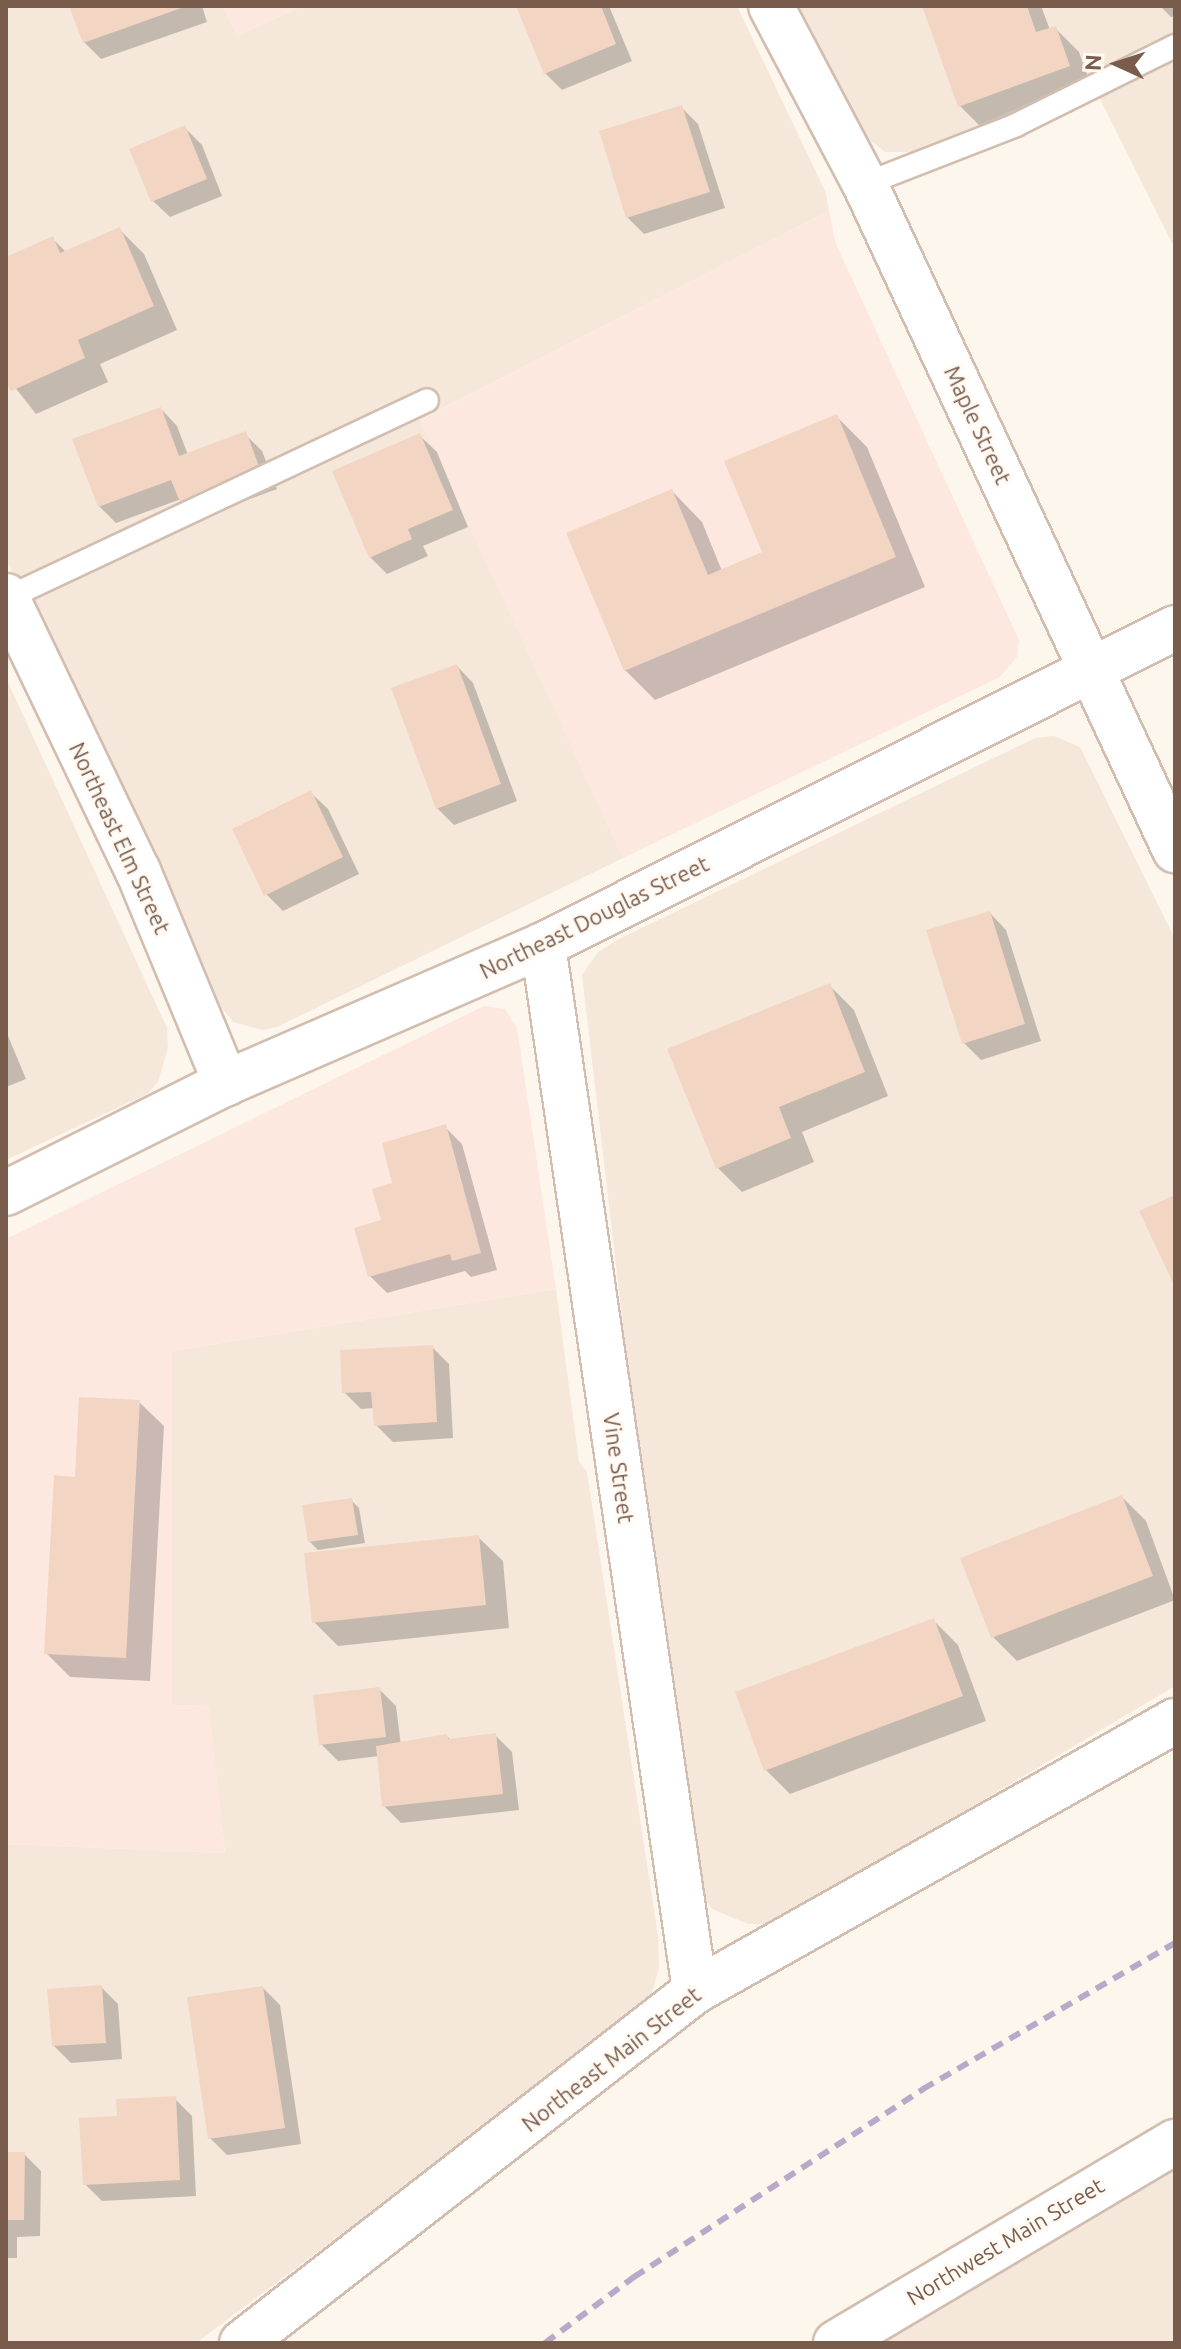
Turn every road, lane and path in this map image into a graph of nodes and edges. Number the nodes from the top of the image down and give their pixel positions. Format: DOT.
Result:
graph roads {
  1 [pos="771,6"];
  2 [pos="1175,46"];
  3 [pos="865,184"];
  4 [pos="427,400"];
  5 [pos="6,597"];
  6 [pos="1175,628"];
  7 [pos="1090,673"];
  8 [pos="1175,850"];
  9 [pos="543,945"];
  10 [pos="226,1083"];
  11 [pos="6,1193"];
  12 [pos="1175,1721"];
  13 [pos="695,1991"];
  14 [pos="1175,2142"];
  15 [pos="242,2343"];
  16 [pos="836,2343"];
  1 -- 3 [label="street, Maple Street"];
  2 -- 3 [label="lane"];
  3 -- 7 [label="street, Maple Street"];
  4 -- 5 [label="lane"];
  5 -- 10 [label="street, Northeast Elm Street"];
  6 -- 7 [label="street, Northeast Douglas Street"];
  7 -- 8 [label="street, Maple Street"];
  7 -- 9 [label="street, Northeast Douglas Street"];
  9 -- 10 [label="street, Northeast Douglas Street"];
  9 -- 13 [label="street, Vine Street"];
  10 -- 11 [label="street, Northeast Douglas Street"];
  12 -- 13 [label="street, Northeast Main Street"];
  13 -- 15 [label="street, Northeast Main Street"];
  14 -- 16 [label="street, Northwest Main Street"];
}
